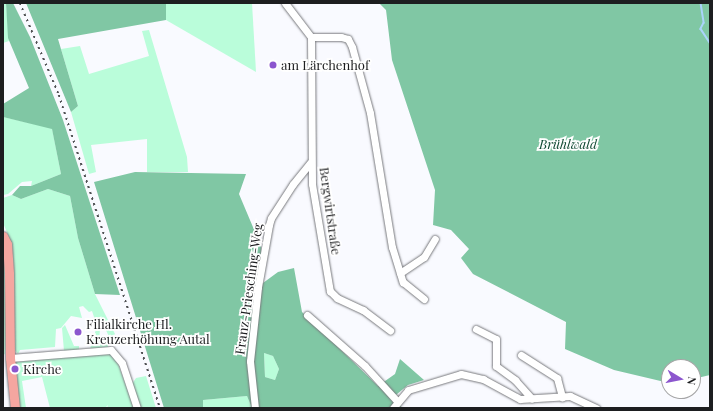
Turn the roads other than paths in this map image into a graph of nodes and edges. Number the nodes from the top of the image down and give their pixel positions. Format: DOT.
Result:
graph roads {
  1 [pos="285,3"];
  2 [pos="311,37"];
  3 [pos="311,162"];
  4 [pos="3,236"];
  5 [pos="435,239"];
  6 [pos="400,272"];
  7 [pos="424,299"];
  8 [pos="307,315"];
  9 [pos="476,329"];
  10 [pos="390,330"];
  11 [pos="521,355"];
  12 [pos="10,358"];
  13 [pos="562,397"];
  14 [pos="532,399"];
  15 [pos="397,401"];
  16 [pos="15,408"];
  17 [pos="137,408"];
  18 [pos="255,408"];
  19 [pos="393,408"];
  20 [pos="596,408"];
  1 -- 2 [label="street"];
  2 -- 3 [label="street, Bergwirtstraße"];
  2 -- 6 [label="street"];
  3 -- 10 [label="street, Bergwirtstraße"];
  3 -- 18 [label="street, Franz-Priesching-Weg"];
  4 -- 12 [label="main road"];
  5 -- 6 [label="street"];
  6 -- 7 [label="street"];
  8 -- 15 [label="street"];
  9 -- 14 [label="street"];
  11 -- 13 [label="street"];
  12 -- 16 [label="main road"];
  12 -- 17 [label="street"];
  13 -- 14 [label="street"];
  13 -- 20 [label="street"];
  14 -- 15 [label="street"];
  15 -- 19 [label="street"];
}
